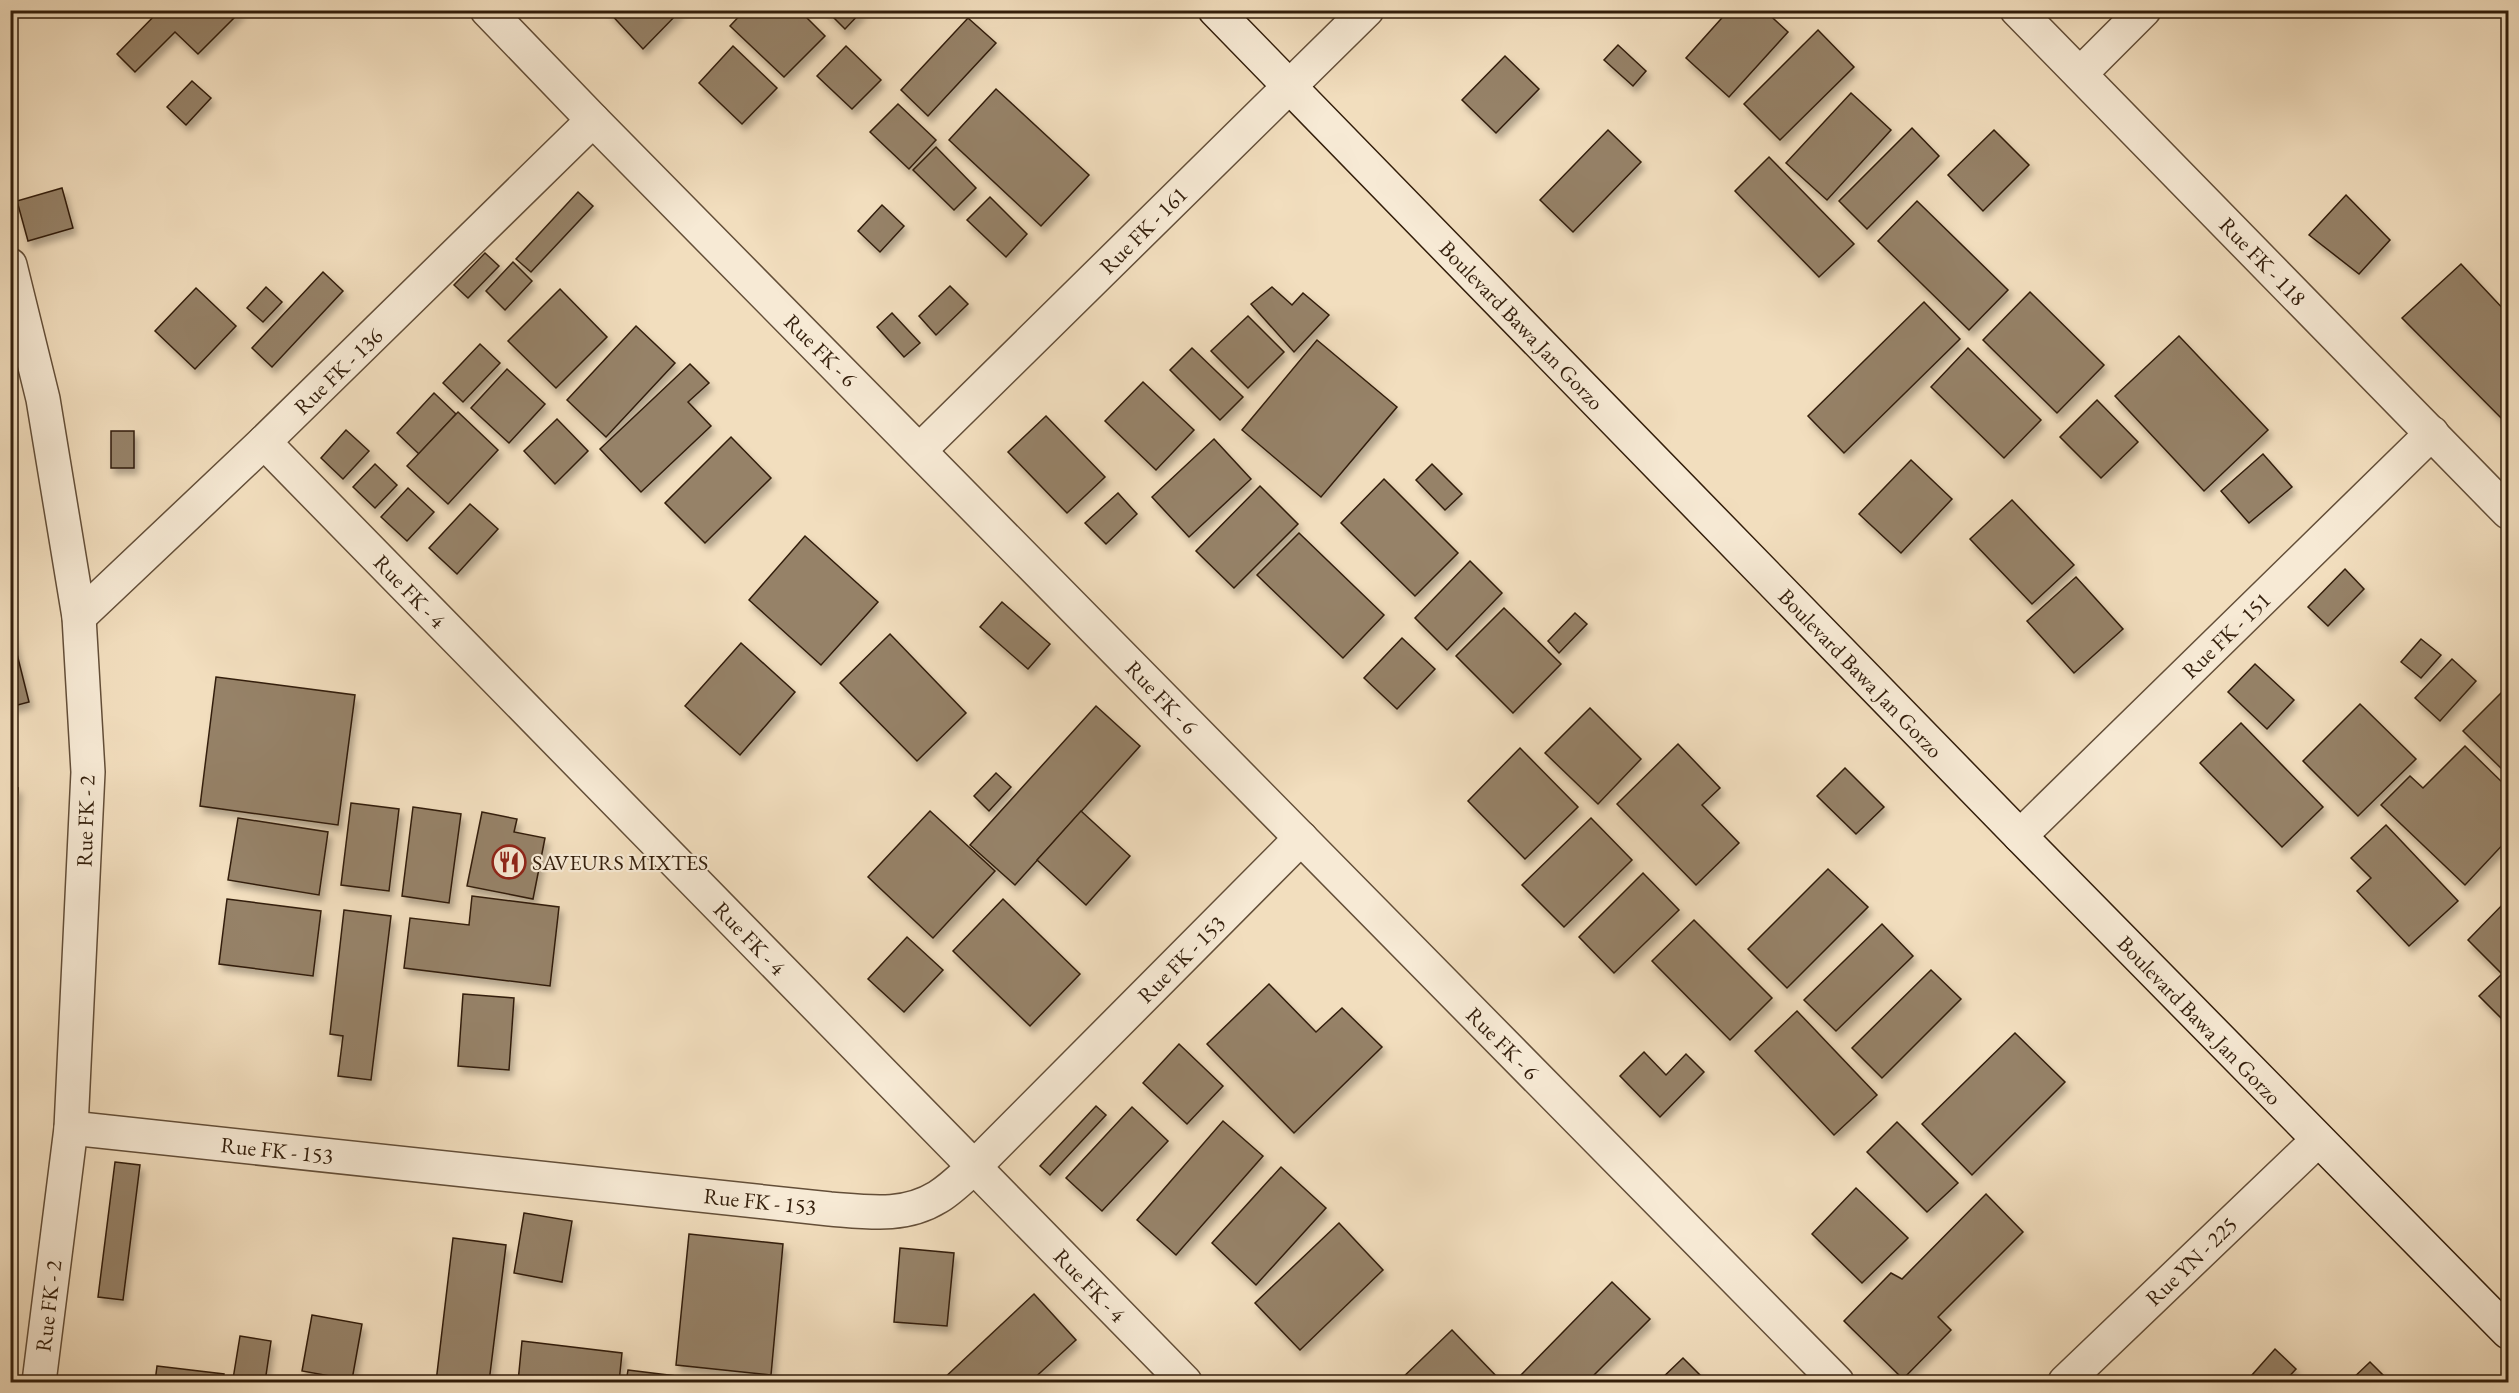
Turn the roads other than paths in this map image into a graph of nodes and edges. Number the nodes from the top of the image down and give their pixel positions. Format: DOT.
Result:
graph roads {
  1 [pos="487,10"];
  2 [pos="1215,10"];
  3 [pos="1367,10"];
  4 [pos="2017,10"];
  5 [pos="2144,10"];
  6 [pos="2080,74"];
  7 [pos="1290,86"];
  8 [pos="593,120"];
  9 [pos="10,265"];
  10 [pos="2432,433"];
  11 [pos="264,442"];
  12 [pos="920,450"];
  13 [pos="2508,512"];
  14 [pos="79,617"];
  15 [pos="2020,836"];
  16 [pos="1301,838"];
  17 [pos="71,1128"];
  18 [pos="2318,1140"];
  19 [pos="974,1167"];
  20 [pos="2508,1332"];
  21 [pos="39,1383"];
  22 [pos="1185,1383"];
  23 [pos="1837,1383"];
  24 [pos="2065,1383"];
  1 -- 8 [label="street, Rue FK - 6"];
  2 -- 7 [label="street, Boulevard Bawa Jan Gorzo"];
  3 -- 7 [label="street, Rue FK - 161"];
  4 -- 6 [label="street, Rue FK - 118"];
  5 -- 6 [label="street"];
  6 -- 10 [label="street, Rue FK - 118"];
  7 -- 12 [label="street, Rue FK - 161"];
  7 -- 15 [label="street, Boulevard Bawa Jan Gorzo"];
  8 -- 11 [label="street, Rue FK - 136"];
  8 -- 12 [label="street, Rue FK - 6"];
  9 -- 14 [label="street, Rue FK - 2"];
  10 -- 13 [label="street, Rue FK - 118"];
  10 -- 15 [label="street, Rue FK - 151"];
  11 -- 14 [label="street, Rue FK - 136"];
  11 -- 19 [label="street, Rue FK - 4"];
  12 -- 16 [label="street, Rue FK - 6"];
  14 -- 17 [label="street, Rue FK - 2"];
  15 -- 18 [label="street, Boulevard Bawa Jan Gorzo"];
  16 -- 19 [label="street, Rue FK - 153"];
  16 -- 23 [label="street, Rue FK - 6"];
  17 -- 19 [label="street, Rue FK - 153"];
  17 -- 21 [label="street, Rue FK - 2"];
  18 -- 20 [label="street, Boulevard Bawa Jan Gorzo"];
  18 -- 24 [label="street, Rue YN - 225"];
  19 -- 22 [label="street, Rue FK - 4"];
}
